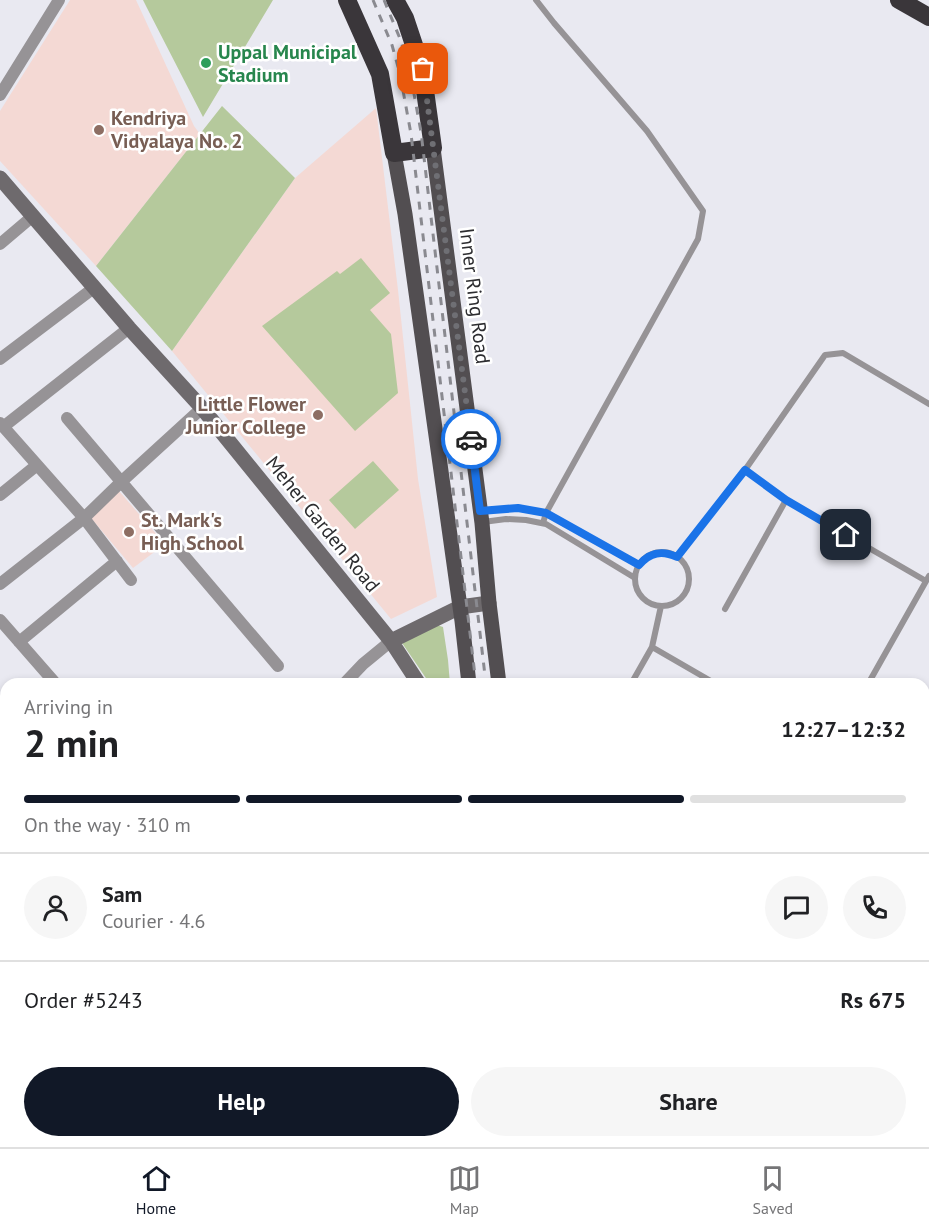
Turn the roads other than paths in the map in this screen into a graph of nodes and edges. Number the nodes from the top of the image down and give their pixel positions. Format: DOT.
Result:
graph roads {
  1 [pos="59,0"];
  2 [pos="347,0"];
  3 [pos="395,0"];
  4 [pos="536,0"];
  5 [pos="899,0"];
  6 [pos="929,17"];
  7 [pos="0,96"];
  8 [pos="433,148"];
  9 [pos="394,153"];
  10 [pos="0,178"];
  11 [pos="33,216"];
  12 [pos="0,244"];
  13 [pos="95,287"];
  14 [pos="129,328"];
  15 [pos="0,359"];
  16 [pos="929,404"];
  17 [pos="202,408"];
  18 [pos="67,418"];
  19 [pos="1,425"];
  20 [pos="37,465"];
  21 [pos="745,470"];
  22 [pos="121,482"];
  23 [pos="0,495"];
  24 [pos="786,500"];
  25 [pos="546,513"];
  26 [pos="481,517"];
  27 [pos="84,518"];
  28 [pos="543,523"];
  29 [pos="677,557"];
  30 [pos="117,561"];
  31 [pos="639,565"];
  32 [pos="635,578"];
  33 [pos="927,578"];
  34 [pos="131,580"];
  35 [pos="0,584"];
  36 [pos="489,603"];
  37 [pos="661,606"];
  38 [pos="460,607"];
  39 [pos="725,609"];
  40 [pos="0,620"];
  41 [pos="391,641"];
  42 [pos="19,642"];
  43 [pos="652,647"];
  44 [pos="278,666"];
  45 [pos="51,678"];
  46 [pos="350,678"];
  47 [pos="414,678"];
  48 [pos="468,678"];
  49 [pos="498,678"];
  50 [pos="634,678"];
  51 [pos="706,678"];
  52 [pos="871,678"];
  1 -- 7 [label="street"];
  2 -- 9 [label="highway"];
  3 -- 8 [label="highway, Inner Ring Road"];
  4 -- 25 [label="lane"];
  5 -- 6 [label="highway"];
  8 -- 9 [label="highway"];
  8 -- 26 [label="main road, Inner Ring Road"];
  9 -- 38 [label="main road"];
  10 -- 11 [label="main road, Meher Garden Road"];
  11 -- 12 [label="street"];
  11 -- 13 [label="main road, Meher Garden Road"];
  13 -- 14 [label="main road, Meher Garden Road"];
  13 -- 15 [label="street"];
  14 -- 17 [label="main road, Meher Garden Road"];
  14 -- 19 [label="street"];
  16 -- 21 [label="lane"];
  17 -- 22 [label="street"];
  17 -- 41 [label="main road, Meher Garden Road"];
  18 -- 22 [label="street"];
  19 -- 20 [label="street"];
  20 -- 23 [label="street"];
  20 -- 27 [label="street"];
  21 -- 24 [label="lane"];
  21 -- 29 [label="lane"];
  22 -- 27 [label="street"];
  22 -- 44 [label="street"];
  24 -- 33 [label="lane"];
  24 -- 39 [label="lane"];
  25 -- 26 [label="lane"];
  25 -- 28 [label="lane"];
  25 -- 31 [label="lane"];
  26 -- 28 [label="lane"];
  26 -- 36 [label="main road, Inner Ring Road"];
  27 -- 30 [label="street"];
  27 -- 35 [label="street"];
  28 -- 32 [label="lane"];
  29 -- 31 [label="lane"];
  29 -- 37 [label="lane"];
  30 -- 34 [label="street"];
  30 -- 42 [label="street"];
  31 -- 32 [label="lane"];
  32 -- 37 [label="lane"];
  33 -- 52 [label="lane"];
  36 -- 38 [label="main road"];
  36 -- 49 [label="main road, Inner Ring Road"];
  37 -- 43 [label="lane"];
  38 -- 41 [label="main road"];
  38 -- 48 [label="main road"];
  40 -- 42 [label="street"];
  41 -- 46 [label="street"];
  41 -- 47 [label="main road, Meher Garden Road"];
  42 -- 45 [label="street"];
  43 -- 50 [label="lane"];
  43 -- 51 [label="lane"];
}
